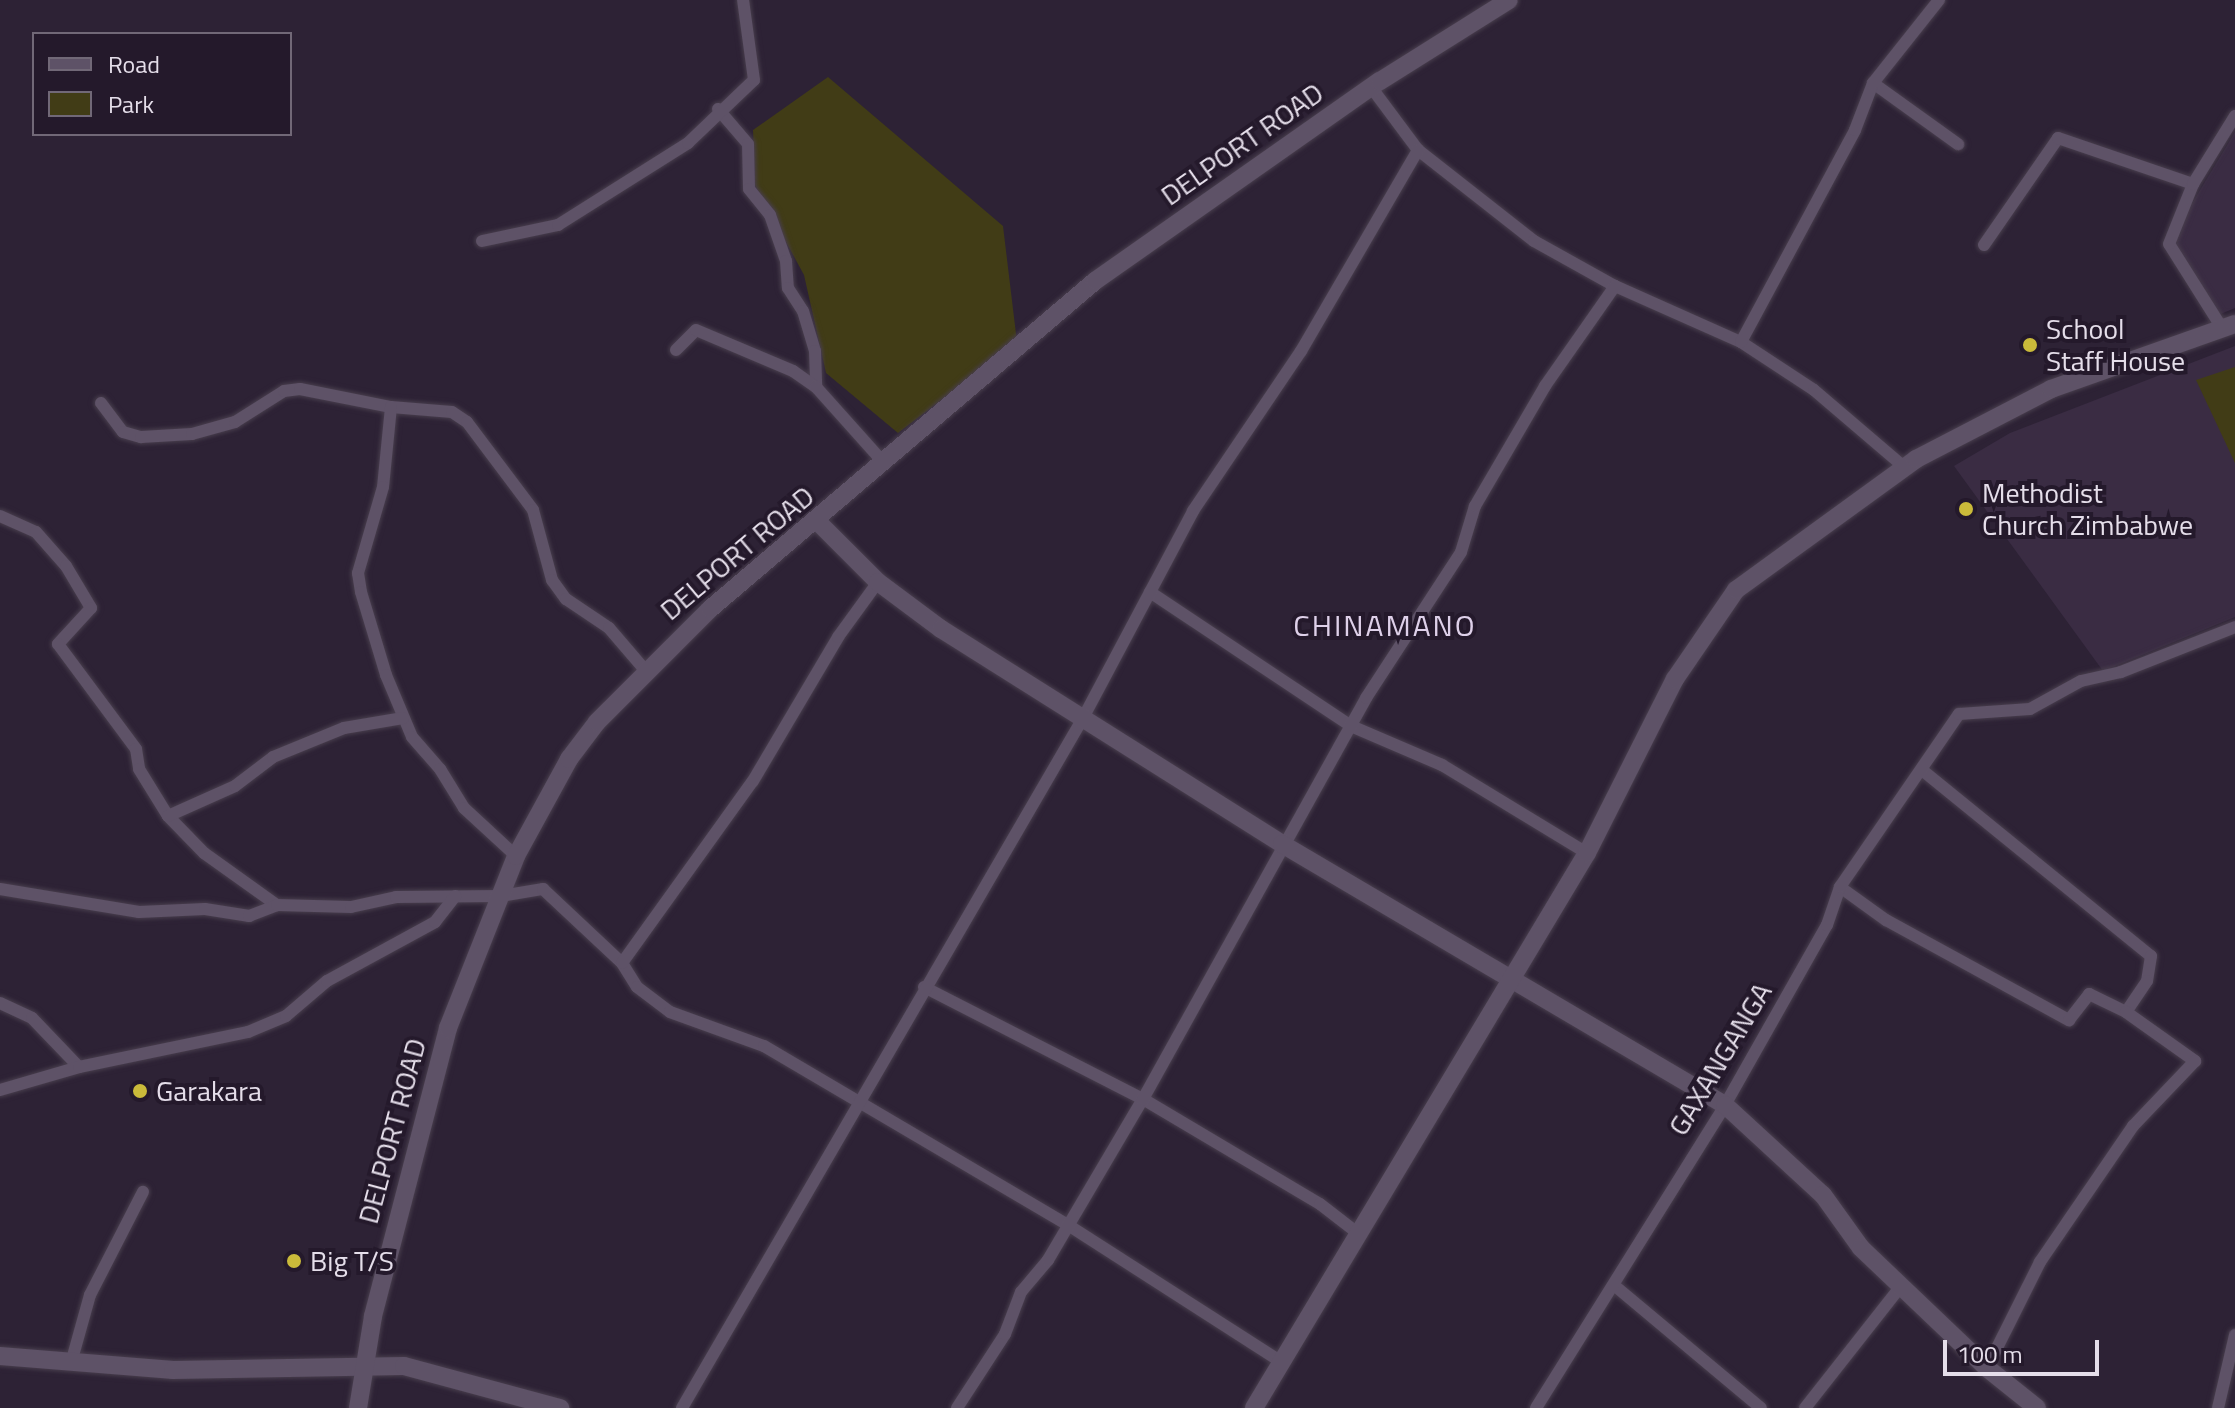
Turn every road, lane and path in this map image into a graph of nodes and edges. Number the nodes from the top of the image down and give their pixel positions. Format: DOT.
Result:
graph roads {
  1 [pos="743,0"];
  2 [pos="1509,0"];
  3 [pos="1939,0"];
  4 [pos="1873,83"];
  5 [pos="1371,87"];
  6 [pos="718,109"];
  7 [pos="2235,116"];
  8 [pos="1958,144"];
  9 [pos="1418,150"];
  10 [pos="2193,184"];
  11 [pos="482,241"];
  12 [pos="1984,245"];
  13 [pos="1615,286"];
  14 [pos="2229,326"];
  15 [pos="1741,342"];
  16 [pos="676,350"];
  17 [pos="816,387"];
  18 [pos="101,403"];
  19 [pos="391,407"];
  20 [pos="883,462"];
  21 [pos="1903,466"];
  22 [pos="0,516"];
  23 [pos="818,522"];
  24 [pos="878,582"];
  25 [pos="1150,592"];
  26 [pos="2235,627"];
  27 [pos="645,670"];
  28 [pos="403,718"];
  29 [pos="1082,720"];
  30 [pos="1351,726"];
  31 [pos="1922,770"];
  32 [pos="168,816"];
  33 [pos="1282,844"];
  34 [pos="1587,853"];
  35 [pos="516,856"];
  36 [pos="1840,887"];
  37 [pos="0,889"];
  38 [pos="455,896"];
  39 [pos="501,896"];
  40 [pos="277,905"];
  41 [pos="622,963"];
  42 [pos="1511,976"];
  43 [pos="924,987"];
  44 [pos="0,1003"];
  45 [pos="2126,1012"];
  46 [pos="79,1067"];
  47 [pos="0,1090"];
  48 [pos="1143,1099"];
  49 [pos="856,1101"];
  50 [pos="1725,1105"];
  51 [pos="143,1192"];
  52 [pos="1068,1225"];
  53 [pos="1359,1234"];
  54 [pos="1615,1286"];
  55 [pos="1901,1286"];
  56 [pos="2235,1335"];
  57 [pos="0,1356"];
  58 [pos="1281,1362"];
  59 [pos="71,1363"];
  60 [pos="366,1363"];
  61 [pos="1987,1368"];
  62 [pos="2031,1406"];
  63 [pos="358,1408"];
  64 [pos="560,1408"];
  65 [pos="682,1408"];
  66 [pos="957,1408"];
  67 [pos="1254,1408"];
  68 [pos="1536,1408"];
  69 [pos="1761,1408"];
  70 [pos="1805,1408"];
  71 [pos="2218,1408"];
  1 -- 6 [label="street"];
  2 -- 5 [label="street, DELPORT ROAD"];
  3 -- 4 [label="street"];
  4 -- 8 [label="street"];
  4 -- 15 [label="street"];
  5 -- 9 [label="street"];
  5 -- 20 [label="street, DELPORT ROAD"];
  6 -- 11 [label="street"];
  6 -- 17 [label="street"];
  7 -- 10 [label="street"];
  9 -- 13 [label="street"];
  9 -- 25 [label="street"];
  10 -- 12 [label="street"];
  10 -- 14 [label="street"];
  13 -- 15 [label="street"];
  13 -- 30 [label="street"];
  14 -- 21 [label="street"];
  15 -- 21 [label="street"];
  16 -- 17 [label="street"];
  17 -- 20 [label="street"];
  18 -- 19 [label="street"];
  19 -- 27 [label="street"];
  19 -- 28 [label="street"];
  20 -- 23 [label="street, DELPORT ROAD"];
  21 -- 34 [label="street"];
  22 -- 32 [label="street"];
  23 -- 24 [label="street"];
  23 -- 27 [label="street, DELPORT ROAD"];
  24 -- 29 [label="street"];
  24 -- 41 [label="street"];
  25 -- 29 [label="street"];
  25 -- 30 [label="street"];
  26 -- 31 [label="street, GAXANGANGA"];
  27 -- 35 [label="street, DELPORT ROAD"];
  28 -- 32 [label="street"];
  28 -- 35 [label="street"];
  29 -- 33 [label="street"];
  29 -- 43 [label="street"];
  30 -- 33 [label="street"];
  30 -- 34 [label="street"];
  31 -- 36 [label="street, GAXANGANGA"];
  31 -- 45 [label="street"];
  32 -- 40 [label="street"];
  33 -- 42 [label="street"];
  33 -- 48 [label="street"];
  34 -- 42 [label="street"];
  35 -- 39 [label="street, DELPORT ROAD"];
  36 -- 45 [label="street"];
  36 -- 50 [label="street, GAXANGANGA"];
  37 -- 40 [label="street"];
  38 -- 39 [label="street"];
  38 -- 40 [label="street"];
  38 -- 46 [label="street"];
  39 -- 41 [label="street"];
  39 -- 60 [label="street, DELPORT ROAD"];
  41 -- 49 [label="street"];
  42 -- 50 [label="street"];
  42 -- 53 [label="street"];
  43 -- 48 [label="street"];
  43 -- 49 [label="street"];
  44 -- 46 [label="street"];
  45 -- 61 [label="street"];
  46 -- 47 [label="street"];
  48 -- 52 [label="street"];
  48 -- 53 [label="street"];
  49 -- 52 [label="street"];
  49 -- 65 [label="street"];
  50 -- 54 [label="street, GAXANGANGA"];
  50 -- 55 [label="street"];
  51 -- 59 [label="street"];
  52 -- 58 [label="street"];
  52 -- 66 [label="street"];
  53 -- 58 [label="street"];
  54 -- 68 [label="street, GAXANGANGA"];
  54 -- 69 [label="street"];
  55 -- 61 [label="street"];
  55 -- 70 [label="street"];
  56 -- 71 [label="street"];
  57 -- 59 [label="street"];
  58 -- 67 [label="street"];
  59 -- 60 [label="street"];
  60 -- 63 [label="street, DELPORT ROAD"];
  60 -- 64 [label="street"];
  61 -- 62 [label="street"];
}
